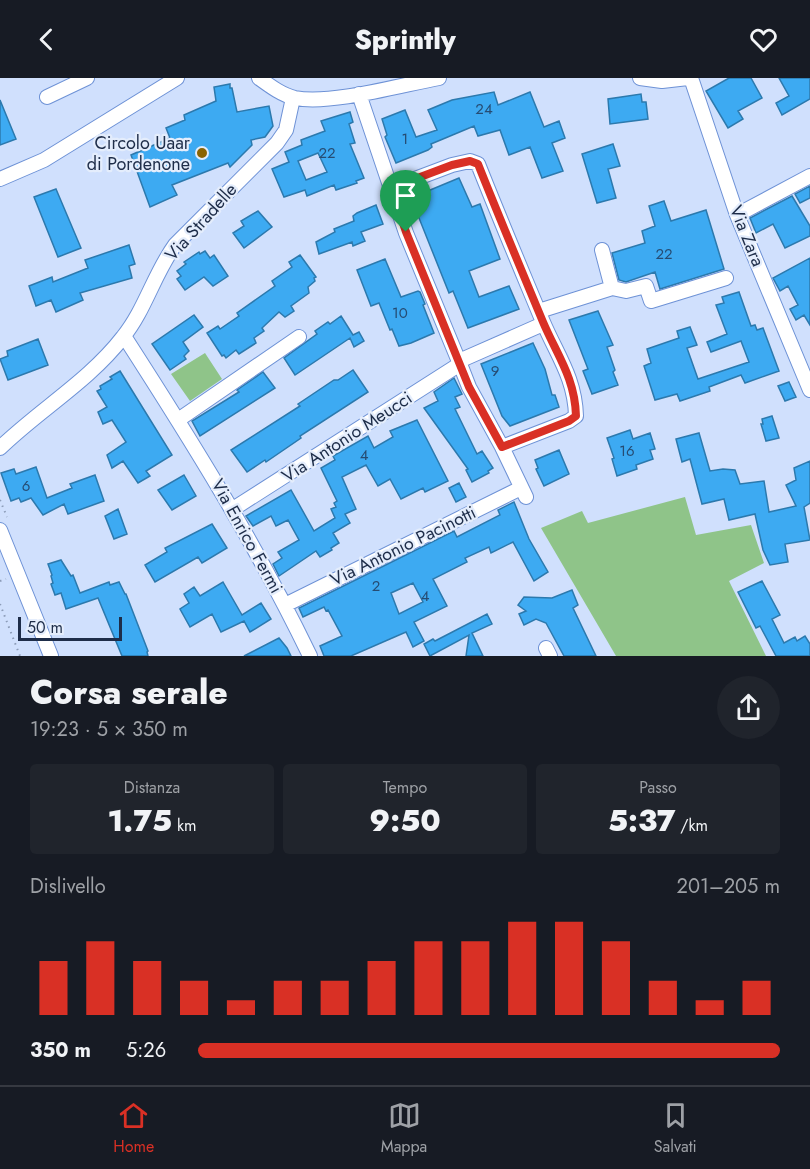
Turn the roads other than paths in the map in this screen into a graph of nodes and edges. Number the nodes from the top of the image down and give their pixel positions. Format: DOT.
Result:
graph roads {
  1 [pos="87,78"];
  2 [pos="177,78"];
  3 [pos="259,78"];
  4 [pos="439,78"];
  5 [pos="640,78"];
  6 [pos="689,78"];
  7 [pos="359,94"];
  8 [pos="47,97"];
  9 [pos="293,98"];
  10 [pos="810,176"];
  11 [pos="0,179"];
  12 [pos="391,188"];
  13 [pos="738,215"];
  14 [pos="602,250"];
  15 [pos="726,278"];
  16 [pos="612,288"];
  17 [pos="541,318"];
  18 [pos="124,336"];
  19 [pos="299,337"];
  20 [pos="810,350"];
  21 [pos="797,357"];
  22 [pos="459,362"];
  23 [pos="810,390"];
  24 [pos="178,420"];
  25 [pos="502,447"];
  26 [pos="0,448"];
  27 [pos="233,509"];
  28 [pos="0,530"];
  29 [pos="285,605"];
  30 [pos="51,656"];
  31 [pos="310,656"];
  1 -- 8 [label="street"];
  2 -- 11 [label="street"];
  3 -- 9 [label="street"];
  4 -- 7 [label="street"];
  5 -- 6 [label="street"];
  6 -- 13 [label="street, Via Zara"];
  7 -- 9 [label="street"];
  7 -- 12 [label="street"];
  9 -- 18 [label="street, Via Stradelle"];
  10 -- 13 [label="street"];
  12 -- 17 [label="street"];
  12 -- 22 [label="street"];
  13 -- 21 [label="street, Via Zara"];
  14 -- 16 [label="street"];
  15 -- 16 [label="street, Via Antonio Meucci"];
  16 -- 17 [label="street, Via Antonio Meucci"];
  17 -- 22 [label="street, Via Antonio Meucci"];
  17 -- 25 [label="street"];
  18 -- 24 [label="street, Via Enrico Fermi"];
  18 -- 26 [label="street, Via Stradelle"];
  19 -- 24 [label="street"];
  20 -- 21 [label="street"];
  21 -- 23 [label="street, Via Zara"];
  22 -- 25 [label="street"];
  22 -- 27 [label="street, Via Antonio Meucci"];
  24 -- 27 [label="street, Via Enrico Fermi"];
  25 -- 29 [label="street, Via Antonio Pacinotti"];
  27 -- 29 [label="street, Via Enrico Fermi"];
  28 -- 30 [label="street"];
  29 -- 31 [label="street, Via Enrico Fermi"];
}
